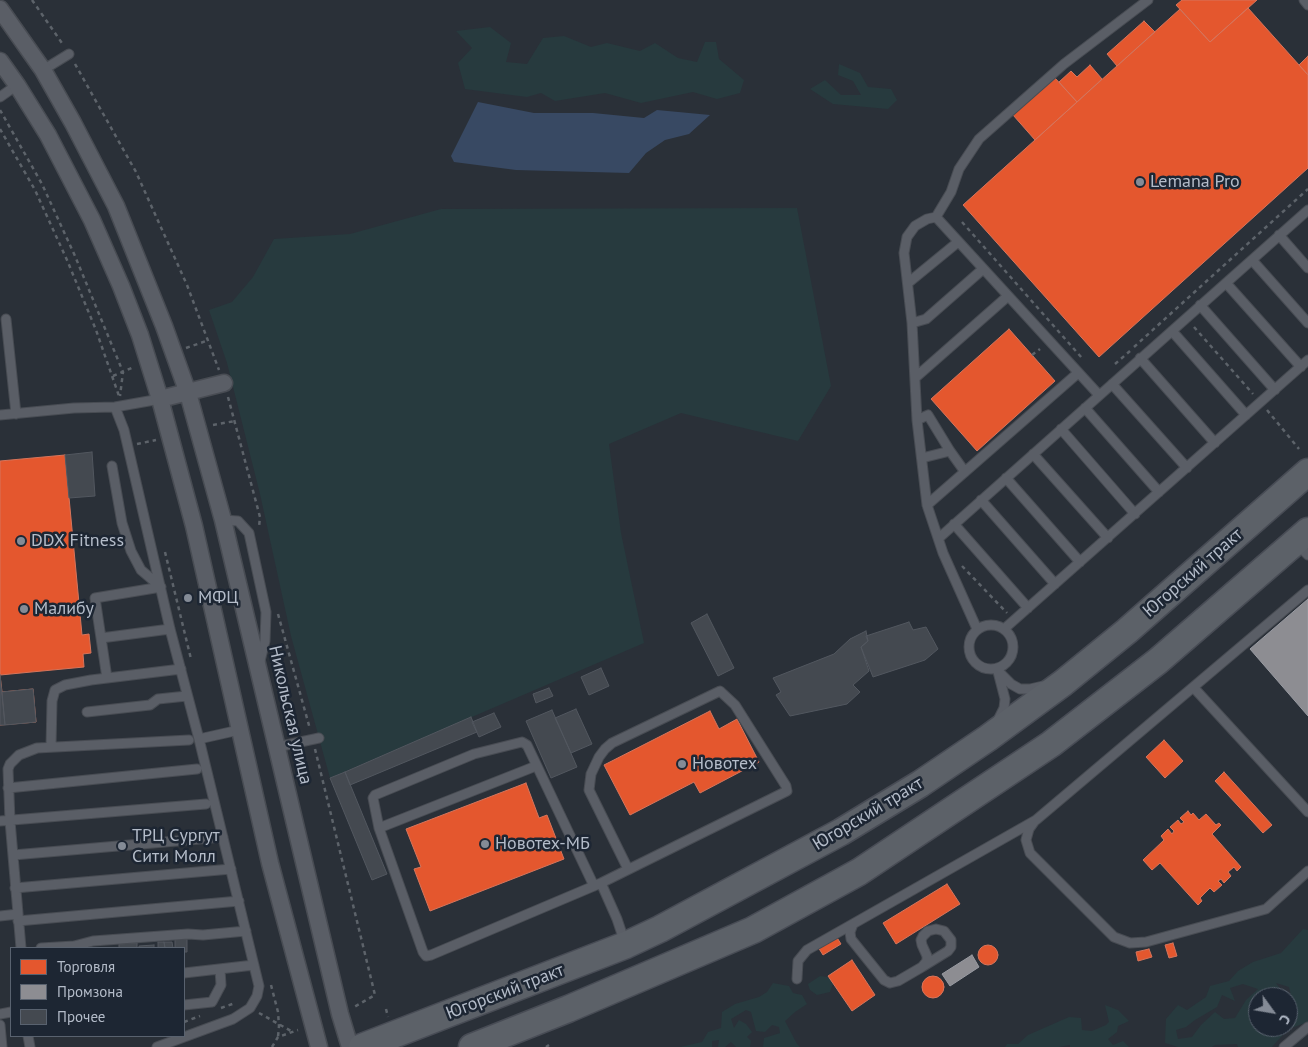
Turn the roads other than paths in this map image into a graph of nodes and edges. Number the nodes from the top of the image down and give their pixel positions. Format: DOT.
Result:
graph roads {
  1 [pos="1148,0"];
  2 [pos="1304,0"];
  3 [pos="1308,5"];
  4 [pos="0,9"];
  5 [pos="69,54"];
  6 [pos="0,60"];
  7 [pos="43,70"];
  8 [pos="18,85"];
  9 [pos="0,97"];
  10 [pos="1307,214"];
  11 [pos="936,217"];
  12 [pos="1280,235"];
  13 [pos="958,242"];
  14 [pos="1252,260"];
  15 [pos="1308,268"];
  16 [pos="983,269"];
  17 [pos="1226,283"];
  18 [pos="908,284"];
  19 [pos="1008,296"];
  20 [pos="1200,306"];
  21 [pos="6,318"];
  22 [pos="1308,323"];
  23 [pos="912,324"];
  24 [pos="1172,331"];
  25 [pos="1140,358"];
  26 [pos="1304,363"];
  27 [pos="1078,373"];
  28 [pos="916,377"];
  29 [pos="224,383"];
  30 [pos="1112,384"];
  31 [pos="1275,390"];
  32 [pos="188,393"];
  33 [pos="1099,395"];
  34 [pos="160,399"];
  35 [pos="115,407"];
  36 [pos="1085,408"];
  37 [pos="16,414"];
  38 [pos="1246,415"];
  39 [pos="0,416"];
  40 [pos="917,420"];
  41 [pos="1061,429"];
  42 [pos="1215,443"];
  43 [pos="950,451"];
  44 [pos="1033,454"];
  45 [pos="922,458"];
  46 [pos="1304,461"];
  47 [pos="112,466"];
  48 [pos="1187,468"];
  49 [pos="966,472"];
  50 [pos="1006,478"];
  51 [pos="1160,492"];
  52 [pos="981,500"];
  53 [pos="927,505"];
  54 [pos="1135,514"];
  55 [pos="954,524"];
  56 [pos="938,538"];
  57 [pos="1108,538"];
  58 [pos="1304,543"];
  59 [pos="1080,562"];
  60 [pos="1055,584"];
  61 [pos="161,587"];
  62 [pos="1308,590"];
  63 [pos="1028,608"];
  64 [pos="170,629"];
  65 [pos="978,629"];
  66 [pos="1004,629"];
  67 [pos="101,638"];
  68 [pos="181,669"];
  69 [pos="998,671"];
  70 [pos="107,678"];
  71 [pos="1063,683"];
  72 [pos="1194,688"];
  73 [pos="187,696"];
  74 [pos="87,712"];
  75 [pos="239,730"];
  76 [pos="988,738"];
  77 [pos="199,739"];
  78 [pos="316,739"];
  79 [pos="189,740"];
  80 [pos="278,746"];
  81 [pos="51,747"];
  82 [pos="536,766"];
  83 [pos="196,770"];
  84 [pos="8,788"];
  85 [pos="206,804"];
  86 [pos="1308,812"];
  87 [pos="1036,820"];
  88 [pos="5,821"];
  89 [pos="379,828"];
  90 [pos="223,836"];
  91 [pos="13,855"];
  92 [pos="231,869"];
  93 [pos="628,869"];
  94 [pos="1308,871"];
  95 [pos="597,885"];
  96 [pos="15,888"];
  97 [pos="239,901"];
  98 [pos="0,916"];
  99 [pos="18,918"];
  100 [pos="853,924"];
  101 [pos="246,930"];
  102 [pos="626,946"];
  103 [pos="21,947"];
  104 [pos="58,947"];
  105 [pos="254,966"];
  106 [pos="922,967"];
  107 [pos="220,969"];
  108 [pos="185,973"];
  109 [pos="797,979"];
  110 [pos="185,1005"];
  111 [pos="0,1025"];
  112 [pos="1308,1027"];
  113 [pos="184,1037"];
  114 [pos="185,1037"];
  115 [pos="2,1047"];
  116 [pos="157,1047"];
  117 [pos="319,1047"];
  118 [pos="350,1047"];
  119 [pos="362,1047"];
  120 [pos="472,1047"];
  121 [pos="1284,1047"];
  1 -- 11 [label="lane"];
  2 -- 3 [label="lane"];
  4 -- 7 [label="street, Никольская улица"];
  5 -- 7 [label="lane"];
  6 -- 8 [label="street"];
  7 -- 32 [label="street, Никольская улица"];
  8 -- 9 [label="lane"];
  8 -- 34 [label="street"];
  10 -- 12 [label="lane"];
  11 -- 13 [label="lane"];
  11 -- 18 [label="lane"];
  12 -- 14 [label="lane"];
  12 -- 15 [label="lane"];
  13 -- 16 [label="lane"];
  13 -- 18 [label="lane"];
  14 -- 17 [label="lane"];
  14 -- 22 [label="lane"];
  16 -- 19 [label="lane"];
  16 -- 23 [label="lane"];
  17 -- 20 [label="lane"];
  17 -- 26 [label="lane"];
  18 -- 23 [label="lane"];
  19 -- 27 [label="lane"];
  19 -- 28 [label="lane"];
  20 -- 24 [label="lane"];
  20 -- 31 [label="lane"];
  21 -- 37 [label="lane"];
  23 -- 28 [label="lane"];
  24 -- 25 [label="lane"];
  24 -- 38 [label="lane"];
  25 -- 30 [label="lane"];
  25 -- 42 [label="lane"];
  26 -- 31 [label="lane"];
  27 -- 33 [label="lane"];
  27 -- 49 [label="lane"];
  28 -- 40 [label="lane"];
  29 -- 32 [label="street"];
  30 -- 33 [label="lane"];
  30 -- 48 [label="lane"];
  31 -- 38 [label="lane"];
  32 -- 34 [label="street"];
  32 -- 80 [label="street, Никольская улица"];
  33 -- 36 [label="lane"];
  34 -- 35 [label="lane"];
  34 -- 75 [label="street"];
  35 -- 37 [label="lane"];
  35 -- 61 [label="lane"];
  36 -- 41 [label="lane"];
  36 -- 51 [label="lane"];
  37 -- 39 [label="lane"];
  38 -- 42 [label="lane"];
  40 -- 43 [label="lane"];
  40 -- 45 [label="lane"];
  41 -- 44 [label="lane"];
  41 -- 54 [label="lane"];
  42 -- 48 [label="lane"];
  43 -- 45 [label="lane"];
  43 -- 49 [label="lane"];
  44 -- 50 [label="lane"];
  44 -- 57 [label="lane"];
  45 -- 53 [label="lane"];
  46 -- 71 [label="main road, Югорский тракт"];
  47 -- 61 [label="lane"];
  48 -- 51 [label="lane"];
  49 -- 53 [label="lane"];
  50 -- 52 [label="lane"];
  50 -- 59 [label="lane"];
  51 -- 54 [label="lane"];
  52 -- 55 [label="lane"];
  52 -- 60 [label="lane"];
  53 -- 56 [label="lane"];
  54 -- 57 [label="lane"];
  55 -- 56 [label="lane"];
  55 -- 63 [label="lane"];
  56 -- 65 [label="lane"];
  57 -- 59 [label="lane"];
  58 -- 120 [label="main road"];
  59 -- 60 [label="lane"];
  60 -- 63 [label="lane"];
  61 -- 64 [label="lane"];
  61 -- 67 [label="lane"];
  62 -- 72 [label="lane"];
  63 -- 66 [label="lane"];
  64 -- 67 [label="lane"];
  64 -- 68 [label="lane"];
  65 -- 66 [label="lane"];
  65 -- 69 [label="lane"];
  66 -- 69 [label="lane"];
  67 -- 70 [label="lane"];
  68 -- 70 [label="lane"];
  68 -- 73 [label="lane"];
  69 -- 71 [label="lane"];
  69 -- 76 [label="lane"];
  70 -- 81 [label="lane"];
  71 -- 76 [label="main road, Югорский тракт"];
  72 -- 86 [label="lane"];
  72 -- 87 [label="lane"];
  73 -- 74 [label="lane"];
  73 -- 77 [label="lane"];
  75 -- 77 [label="lane"];
  75 -- 117 [label="street"];
  76 -- 102 [label="main road, Югорский тракт"];
  77 -- 90 [label="lane"];
  78 -- 80 [label="lane"];
  79 -- 81 [label="lane"];
  80 -- 118 [label="street, Никольская улица"];
  81 -- 84 [label="lane"];
  82 -- 89 [label="lane"];
  82 -- 89 [label="lane"];
  82 -- 95 [label="lane"];
  83 -- 84 [label="lane"];
  84 -- 88 [label="lane"];
  85 -- 88 [label="lane"];
  87 -- 94 [label="lane"];
  87 -- 100 [label="lane"];
  88 -- 91 [label="lane"];
  89 -- 95 [label="lane"];
  90 -- 91 [label="lane"];
  90 -- 92 [label="lane"];
  91 -- 96 [label="lane"];
  92 -- 96 [label="lane"];
  92 -- 97 [label="lane"];
  93 -- 93 [label="lane"];
  93 -- 95 [label="lane"];
  95 -- 102 [label="lane"];
  96 -- 99 [label="lane"];
  97 -- 99 [label="lane"];
  97 -- 101 [label="lane"];
  98 -- 99 [label="lane"];
  99 -- 103 [label="lane"];
  100 -- 106 [label="lane"];
  100 -- 109 [label="lane"];
  101 -- 104 [label="lane"];
  101 -- 105 [label="lane"];
  102 -- 119 [label="main road, Югорский тракт"];
  105 -- 107 [label="lane"];
  105 -- 114 [label="lane"];
  106 -- 106 [label="lane"];
  107 -- 108 [label="lane"];
  107 -- 110 [label="lane"];
  111 -- 115 [label="lane"];
  112 -- 121 [label="lane"];
  113 -- 116 [label="lane"];
}
